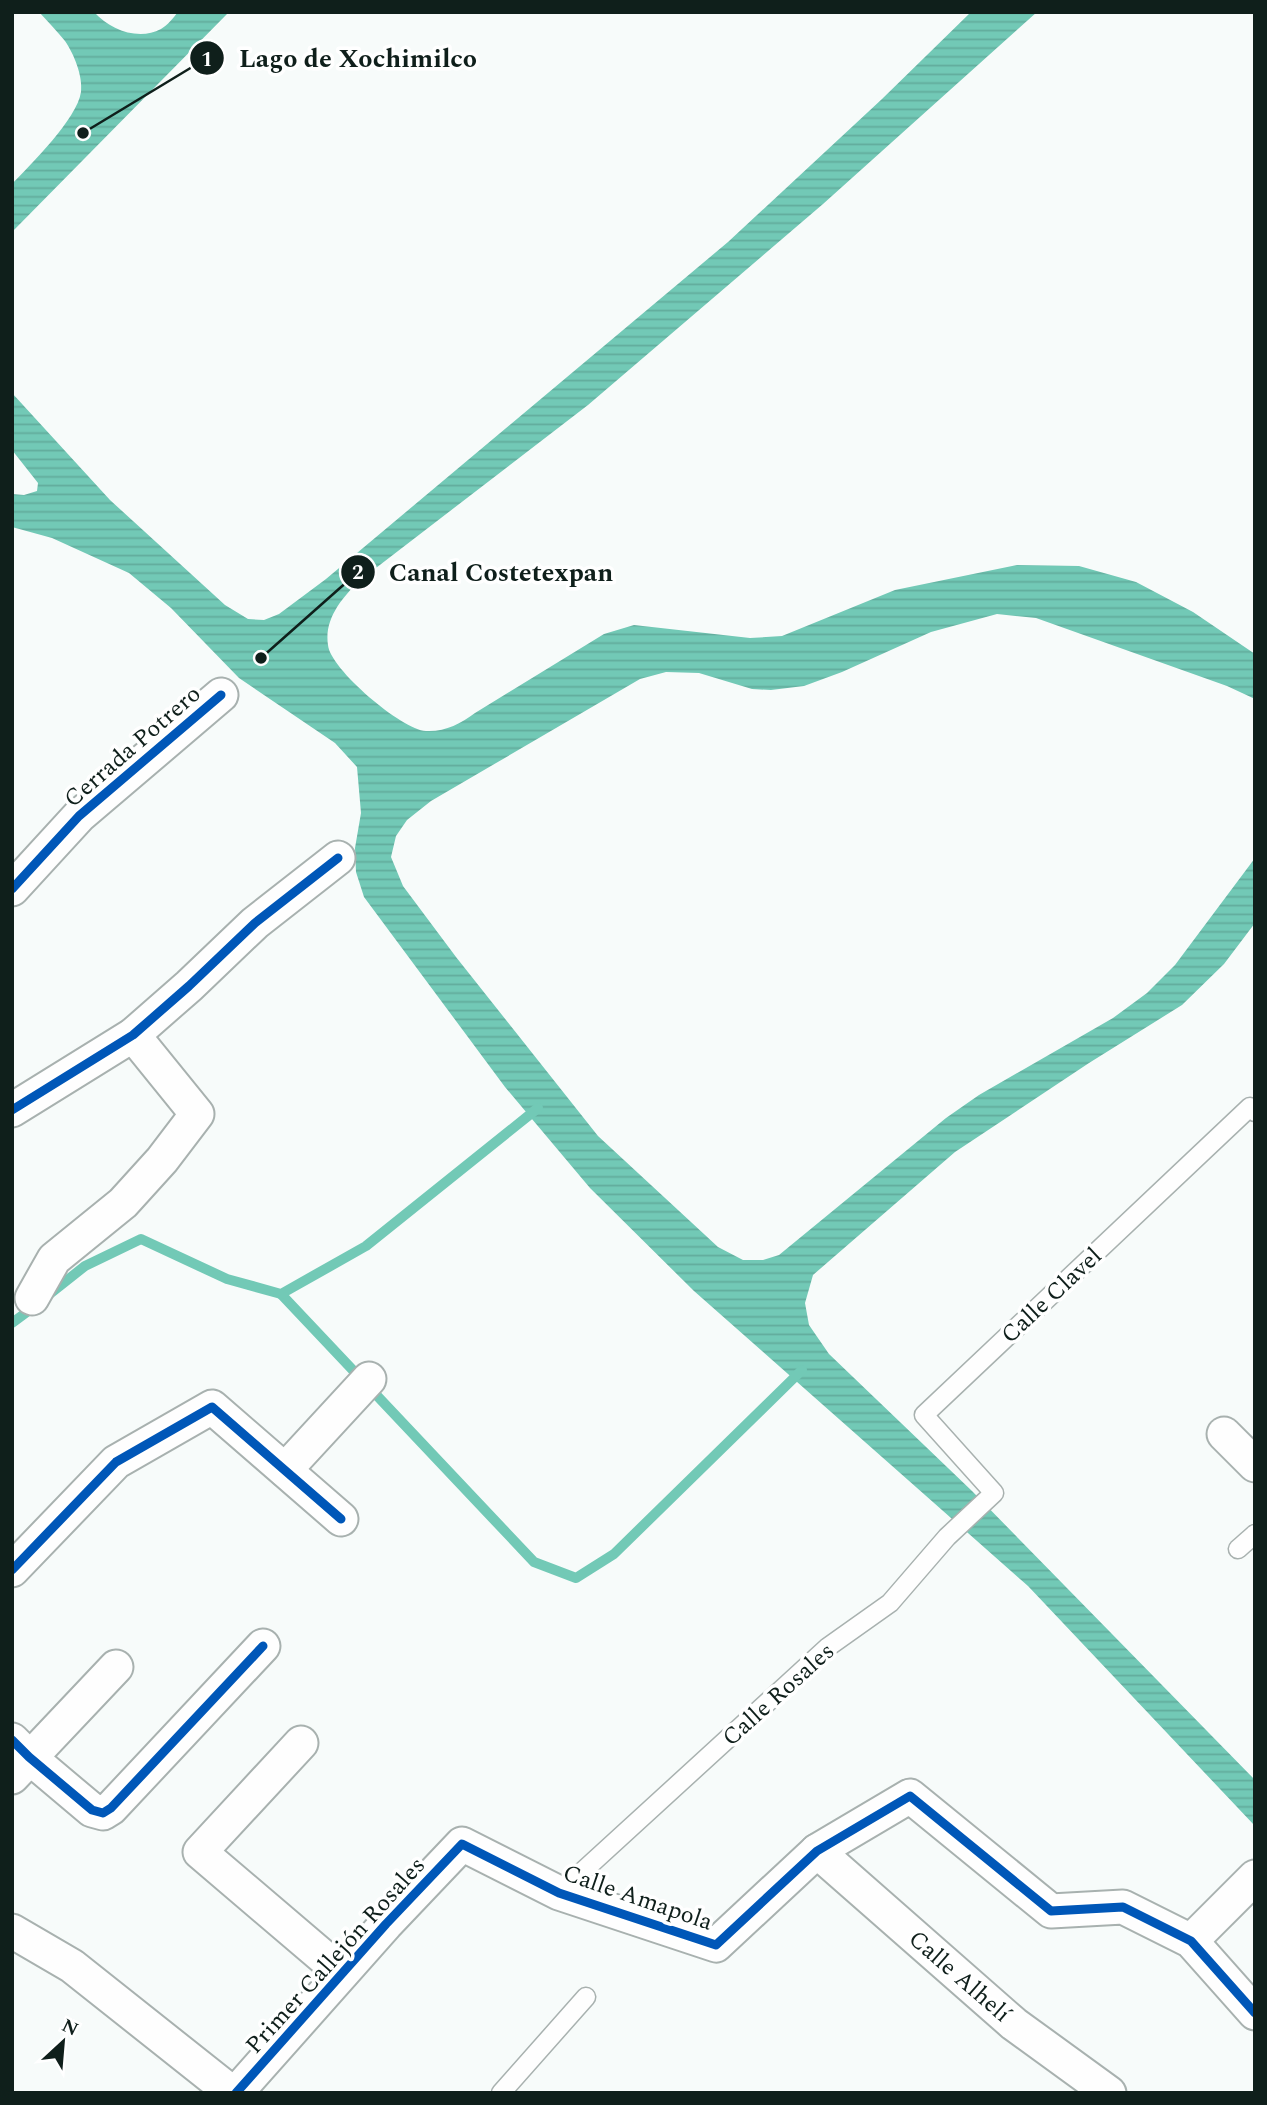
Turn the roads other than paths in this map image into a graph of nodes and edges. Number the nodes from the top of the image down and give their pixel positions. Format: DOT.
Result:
graph roads {
  1 [pos="221,695"];
  2 [pos="338,858"];
  3 [pos="12,889"];
  4 [pos="133,1035"];
  5 [pos="12,1110"];
  6 [pos="1255,1112"];
  7 [pos="32,1298"];
  8 [pos="369,1379"];
  9 [pos="1224,1434"];
  10 [pos="1255,1465"];
  11 [pos="285,1470"];
  12 [pos="991,1496"];
  13 [pos="341,1518"];
  14 [pos="1255,1534"];
  15 [pos="1238,1549"];
  16 [pos="12,1570"];
  17 [pos="263,1646"];
  18 [pos="116,1667"];
  19 [pos="301,1743"];
  20 [pos="18,1758"];
  21 [pos="462,1844"];
  22 [pos="817,1851"];
  23 [pos="1255,1877"];
  24 [pos="559,1893"];
  25 [pos="14,1936"];
  26 [pos="1191,1941"];
  27 [pos="342,1973"];
  28 [pos="586,1997"];
  29 [pos="1255,2013"];
  30 [pos="221,2089"];
  31 [pos="501,2093"];
  32 [pos="1109,2093"];
  1 -- 3 [label="street, Cerrada Potrero"];
  2 -- 4 [label="street"];
  4 -- 5 [label="street"];
  4 -- 7 [label="street"];
  6 -- 12 [label="lane, Calle Clavel"];
  8 -- 11 [label="street"];
  9 -- 10 [label="street"];
  11 -- 13 [label="street"];
  11 -- 16 [label="street"];
  12 -- 24 [label="lane, Calle Rosales"];
  14 -- 15 [label="lane"];
  17 -- 20 [label="street"];
  18 -- 20 [label="street"];
  19 -- 27 [label="street"];
  21 -- 24 [label="street, Calle Amapola"];
  21 -- 27 [label="street, Primer Callejón Rosales"];
  22 -- 24 [label="street, Calle Amapola"];
  22 -- 26 [label="street"];
  22 -- 32 [label="street, Calle Alhelí"];
  23 -- 26 [label="street"];
  25 -- 30 [label="street"];
  26 -- 29 [label="street"];
  27 -- 30 [label="street, Primer Callejón Rosales"];
  28 -- 31 [label="lane"];
}
